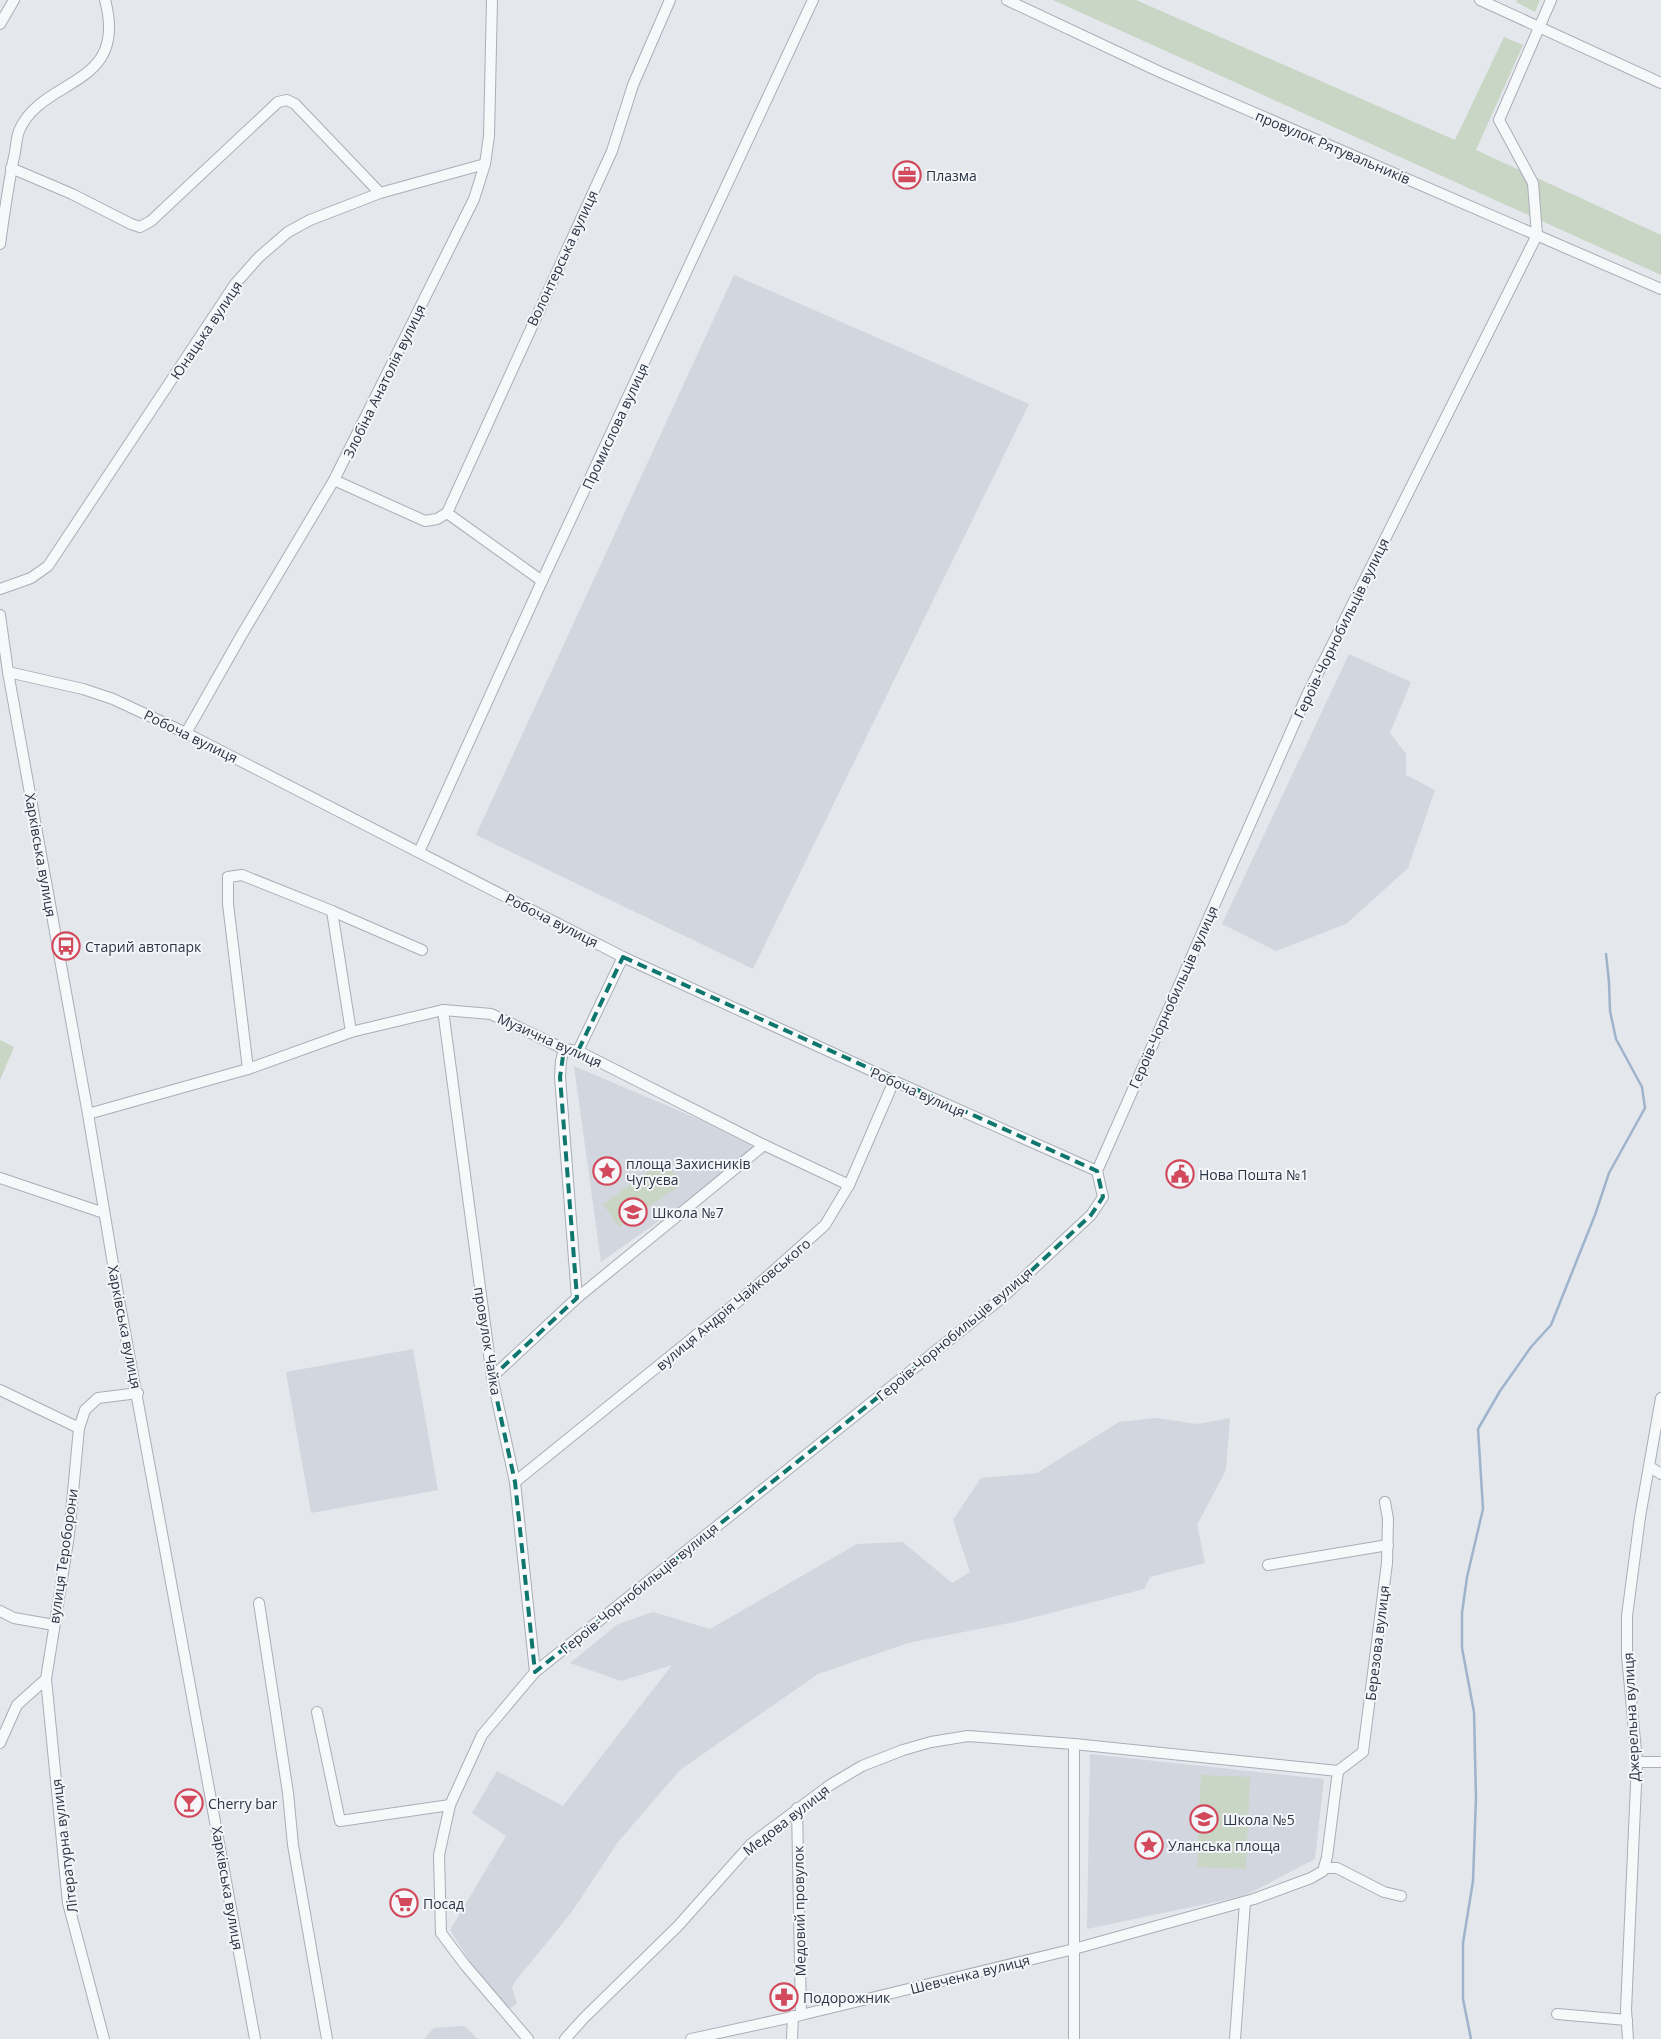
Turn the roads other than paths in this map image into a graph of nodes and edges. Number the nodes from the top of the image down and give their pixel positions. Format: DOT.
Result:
graph roads {
  1 [pos="14,0"];
  2 [pos="105,0"];
  3 [pos="492,0"];
  4 [pos="670,0"];
  5 [pos="813,0"];
  6 [pos="1007,0"];
  7 [pos="1480,0"];
  8 [pos="1551,0"];
  9 [pos="0,24"];
  10 [pos="1539,27"];
  11 [pos="1661,83"];
  12 [pos="485,164"];
  13 [pos="11,168"];
  14 [pos="380,193"];
  15 [pos="1537,235"];
  16 [pos="0,244"];
  17 [pos="1661,289"];
  18 [pos="334,480"];
  19 [pos="447,513"];
  20 [pos="542,581"];
  21 [pos="0,589"];
  22 [pos="0,615"];
  23 [pos="3,656"];
  24 [pos="8,672"];
  25 [pos="186,733"];
  26 [pos="419,852"];
  27 [pos="332,911"];
  28 [pos="422,950"];
  29 [pos="623,957"];
  30 [pos="443,1010"];
  31 [pos="351,1032"];
  32 [pos="564,1049"];
  33 [pos="578,1052"];
  34 [pos="248,1069"];
  35 [pos="894,1082"];
  36 [pos="88,1114"];
  37 [pos="764,1145"];
  38 [pos="1097,1171"];
  39 [pos="0,1178"];
  40 [pos="849,1185"];
  41 [pos="104,1213"];
  42 [pos="577,1298"];
  43 [pos="492,1377"];
  44 [pos="0,1390"];
  45 [pos="138,1393"];
  46 [pos="1661,1398"];
  47 [pos="79,1428"];
  48 [pos="1650,1467"];
  49 [pos="1661,1474"];
  50 [pos="515,1482"];
  51 [pos="1385,1502"];
  52 [pos="1388,1545"];
  53 [pos="1268,1565"];
  54 [pos="259,1603"];
  55 [pos="0,1611"];
  56 [pos="54,1625"];
  57 [pos="534,1672"];
  58 [pos="46,1679"];
  59 [pos="316,1712"];
  60 [pos="0,1743"];
  61 [pos="1074,1744"];
  62 [pos="1637,1762"];
  63 [pos="1661,1762"];
  64 [pos="1338,1771"];
  65 [pos="450,1805"];
  66 [pos="797,1808"];
  67 [pos="1324,1868"];
  68 [pos="1401,1896"];
  69 [pos="1245,1902"];
  70 [pos="1074,1948"];
  71 [pos="1558,2014"];
  72 [pos="797,2015"];
  73 [pos="1627,2020"];
  74 [pos="104,2039"];
  75 [pos="255,2039"];
  76 [pos="327,2039"];
  77 [pos="528,2039"];
  78 [pos="565,2039"];
  79 [pos="691,2039"];
  80 [pos="792,2039"];
  81 [pos="1074,2039"];
  82 [pos="1235,2039"];
  83 [pos="1628,2039"];
  1 -- 9 [label="street"];
  2 -- 13 [label="street"];
  3 -- 12 [label="street, Злобіна Анатолія вулиця"];
  4 -- 19 [label="street, Волонтерська вулиця"];
  5 -- 20 [label="street, Промислова вулиця"];
  6 -- 15 [label="street, провулок Рятувальників"];
  7 -- 10 [label="street"];
  8 -- 10 [label="street"];
  10 -- 11 [label="street"];
  10 -- 15 [label="street"];
  12 -- 14 [label="street, Юнацька вулиця"];
  12 -- 18 [label="street, Злобіна Анатолія вулиця"];
  13 -- 14 [label="street"];
  13 -- 16 [label="street"];
  14 -- 21 [label="street, Юнацька вулиця"];
  15 -- 17 [label="street, провулок Рятувальників"];
  15 -- 38 [label="street, Героїв-Чорнобильців вулиця"];
  18 -- 19 [label="street"];
  18 -- 25 [label="street, Злобіна Анатолія вулиця"];
  19 -- 20 [label="street"];
  20 -- 26 [label="street, Промислова вулиця"];
  22 -- 23 [label="street, Харківська вулиця"];
  23 -- 24 [label="street, Харківська вулиця"];
  24 -- 25 [label="street, Робоча вулиця"];
  24 -- 36 [label="street, Харківська вулиця"];
  25 -- 26 [label="street, Робоча вулиця"];
  26 -- 29 [label="street, Робоча вулиця"];
  27 -- 28 [label="street"];
  27 -- 31 [label="street"];
  27 -- 34 [label="street"];
  29 -- 33 [label="street"];
  29 -- 35 [label="street, Робоча вулиця"];
  30 -- 31 [label="street, Музична вулиця"];
  30 -- 32 [label="street, Музична вулиця"];
  30 -- 43 [label="street, провулок Чайка"];
  31 -- 34 [label="street, Музична вулиця"];
  32 -- 33 [label="street, Музична вулиця"];
  32 -- 42 [label="street"];
  33 -- 37 [label="street, Музична вулиця"];
  34 -- 36 [label="street, Музична вулиця"];
  35 -- 38 [label="street, Робоча вулиця"];
  35 -- 40 [label="street, вулиця Андрія Чайковського"];
  36 -- 41 [label="street, Харківська вулиця"];
  37 -- 40 [label="street, Музична вулиця"];
  37 -- 42 [label="street"];
  38 -- 57 [label="street, Героїв-Чорнобильців вулиця"];
  39 -- 41 [label="street"];
  40 -- 50 [label="street, вулиця Андрія Чайковського"];
  41 -- 45 [label="street, Харківська вулиця"];
  42 -- 43 [label="street"];
  43 -- 50 [label="street, провулок Чайка"];
  44 -- 47 [label="street"];
  45 -- 47 [label="street, вулиця Тероборони"];
  45 -- 75 [label="street, Харківська вулиця"];
  46 -- 48 [label="street, Джерельна вулиця"];
  47 -- 56 [label="street, вулиця Тероборони"];
  48 -- 49 [label="street"];
  48 -- 62 [label="street, Джерельна вулиця"];
  50 -- 57 [label="street, провулок Чайка"];
  51 -- 52 [label="street, Березова вулиця"];
  52 -- 53 [label="street"];
  52 -- 64 [label="street, Березова вулиця"];
  54 -- 76 [label="street"];
  55 -- 56 [label="street"];
  56 -- 58 [label="street, вулиця Тероборони"];
  57 -- 65 [label="street, Героїв-Чорнобильців вулиця"];
  58 -- 60 [label="street"];
  58 -- 74 [label="street, Літературна вулиця"];
  59 -- 65 [label="street"];
  61 -- 64 [label="street"];
  61 -- 66 [label="street, Медова вулиця"];
  61 -- 70 [label="street"];
  62 -- 63 [label="street"];
  62 -- 73 [label="street, Джерельна вулиця"];
  64 -- 67 [label="street"];
  65 -- 77 [label="street, Героїв-Чорнобильців вулиця"];
  66 -- 72 [label="street, Медовий провулок"];
  66 -- 78 [label="street, Медова вулиця"];
  67 -- 68 [label="street"];
  67 -- 69 [label="street"];
  69 -- 70 [label="street"];
  69 -- 82 [label="street"];
  70 -- 72 [label="street, Шевченка вулиця"];
  70 -- 81 [label="street"];
  71 -- 73 [label="street"];
  72 -- 79 [label="street, Шевченка вулиця"];
  72 -- 80 [label="street, Медовий провулок"];
  73 -- 83 [label="street, Джерельна вулиця"];
}
